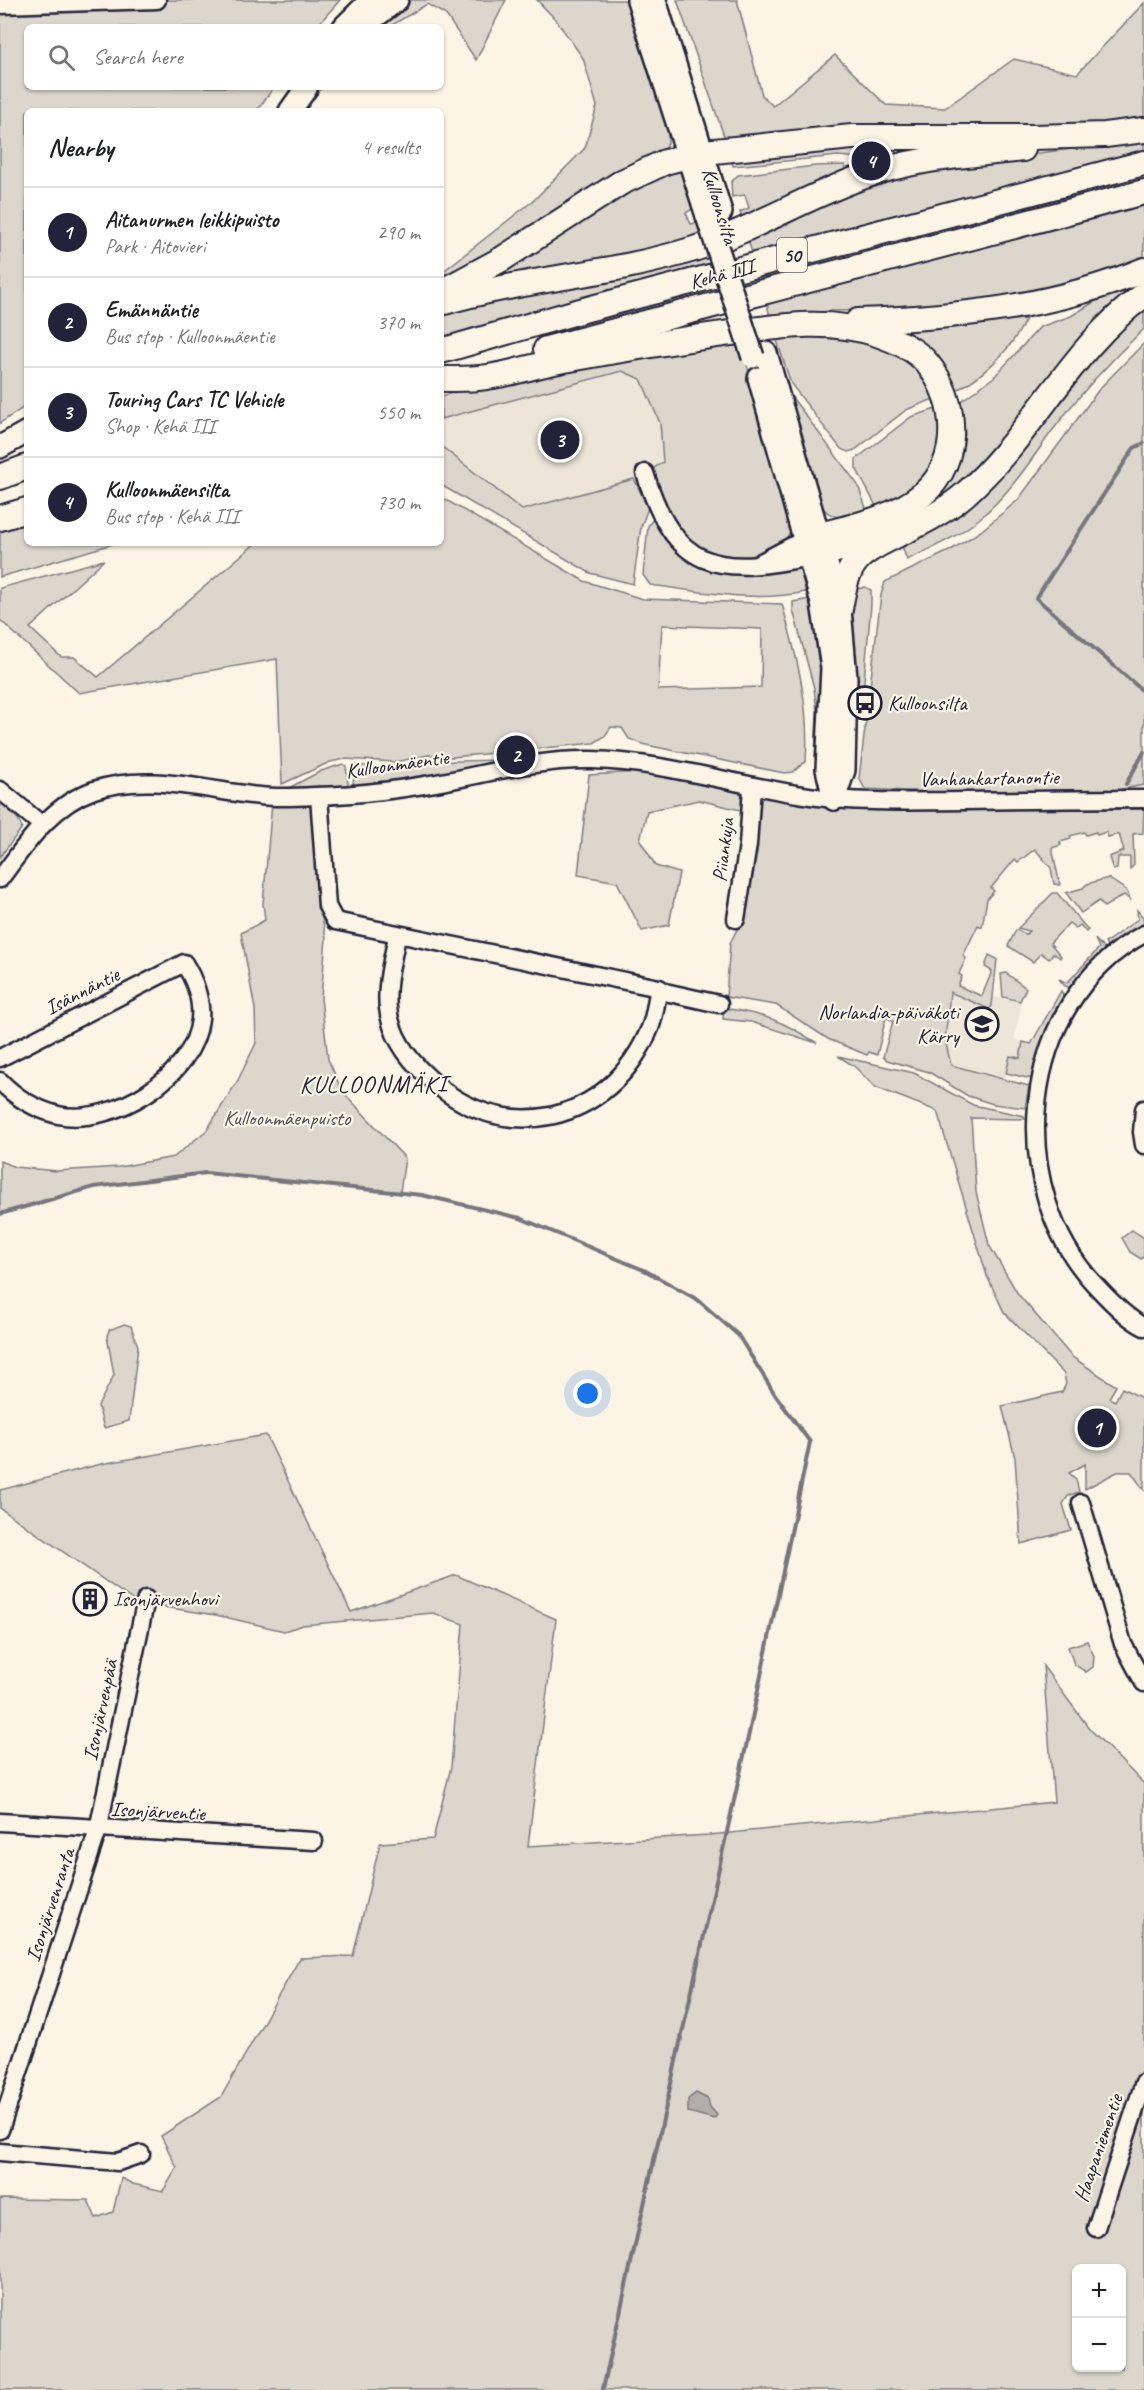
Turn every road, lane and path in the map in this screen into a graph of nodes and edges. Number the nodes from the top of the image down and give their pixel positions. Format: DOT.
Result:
graph roads {
  1 [pos="158,0"];
  2 [pos="371,0"];
  3 [pos="398,0"];
  4 [pos="638,0"];
  5 [pos="655,0"];
  6 [pos="0,5"];
  7 [pos="347,24"];
  8 [pos="366,24"];
  9 [pos="305,90"];
  10 [pos="292,108"];
  11 [pos="1144,130"];
  12 [pos="1105,135"];
  13 [pos="695,155"];
  14 [pos="1144,163"];
  15 [pos="1144,192"];
  16 [pos="1144,270"];
  17 [pos="444,290"];
  18 [pos="1144,295"];
  19 [pos="444,302"];
  20 [pos="816,323"];
  21 [pos="444,350"];
  22 [pos="444,378"];
  23 [pos="444,379"];
  24 [pos="24,434"];
  25 [pos="0,447"];
  26 [pos="24,468"];
  27 [pos="645,473"];
  28 [pos="0,477"];
  29 [pos="24,482"];
  30 [pos="0,490"];
  31 [pos="24,511"];
  32 [pos="0,518"];
  33 [pos="904,532"];
  34 [pos="815,546"];
  35 [pos="840,609"];
  36 [pos="752,787"];
  37 [pos="0,790"];
  38 [pos="319,796"];
  39 [pos="834,799"];
  40 [pos="1144,799"];
  41 [pos="42,825"];
  42 [pos="0,879"];
  43 [pos="736,919"];
  44 [pos="1144,934"];
  45 [pos="397,936"];
  46 [pos="659,988"];
  47 [pos="719,1004"];
  48 [pos="0,1058"];
  49 [pos="0,1081"];
  50 [pos="1144,1109"];
  51 [pos="1144,1144"];
  52 [pos="1144,1327"];
  53 [pos="1081,1503"];
  54 [pos="146,1599"];
  55 [pos="1144,1683"];
  56 [pos="0,1822"];
  57 [pos="98,1830"];
  58 [pos="314,1841"];
  59 [pos="1144,2082"];
  60 [pos="0,2130"];
  61 [pos="0,2152"];
  62 [pos="141,2154"];
  63 [pos="1096,2228"];
  1 -- 6 [label="street"];
  2 -- 7 [label="main road"];
  3 -- 8 [label="main road"];
  4 -- 13 [label="main road, Kulloonsilta"];
  5 -- 13 [label="main road, Kulloonsilta"];
  9 -- 10 [label="main road"];
  11 -- 12 [label="highway"];
  12 -- 13 [label="highway"];
  12 -- 19 [label="highway"];
  13 -- 17 [label="highway"];
  13 -- 34 [label="main road, Kulloonsilta"];
  14 -- 21 [label="highway, Kehä III / 50"];
  15 -- 22 [label="highway, Kehä III / 50"];
  16 -- 20 [label="highway"];
  18 -- 33 [label="highway"];
  20 -- 23 [label="highway"];
  20 -- 34 [label="highway"];
  24 -- 25 [label="main road"];
  26 -- 28 [label="highway"];
  27 -- 34 [label="street"];
  29 -- 30 [label="highway"];
  31 -- 32 [label="highway"];
  33 -- 34 [label="highway"];
  33 -- 35 [label="highway"];
  34 -- 35 [label="main road, Kulloonsilta"];
  34 -- 39 [label="main road, Kulloonsilta"];
  35 -- 39 [label="main road, Kulloonsilta"];
  36 -- 38 [label="street, Kulloonmäentie"];
  36 -- 39 [label="street, Kulloonmäentie"];
  36 -- 43 [label="street, Piiankuja"];
  37 -- 41 [label="street"];
  38 -- 41 [label="street, Kulloonmäentie"];
  38 -- 45 [label="street"];
  39 -- 40 [label="street, Vanhankartanontie"];
  41 -- 42 [label="street, Kulloonmäentie"];
  44 -- 52 [label="street"];
  45 -- 46 [label="street"];
  45 -- 46 [label="street"];
  46 -- 47 [label="street"];
  48 -- 49 [label="street, Isännäntie"];
  50 -- 51 [label="street"];
  53 -- 55 [label="street"];
  54 -- 57 [label="street, Isonjärvenpää"];
  56 -- 57 [label="street, Isonjärventie"];
  57 -- 58 [label="street, Isonjärventie"];
  57 -- 60 [label="street, Isonjärvenranta"];
  59 -- 63 [label="street, Haapaniementie"];
  61 -- 62 [label="street"];
}
